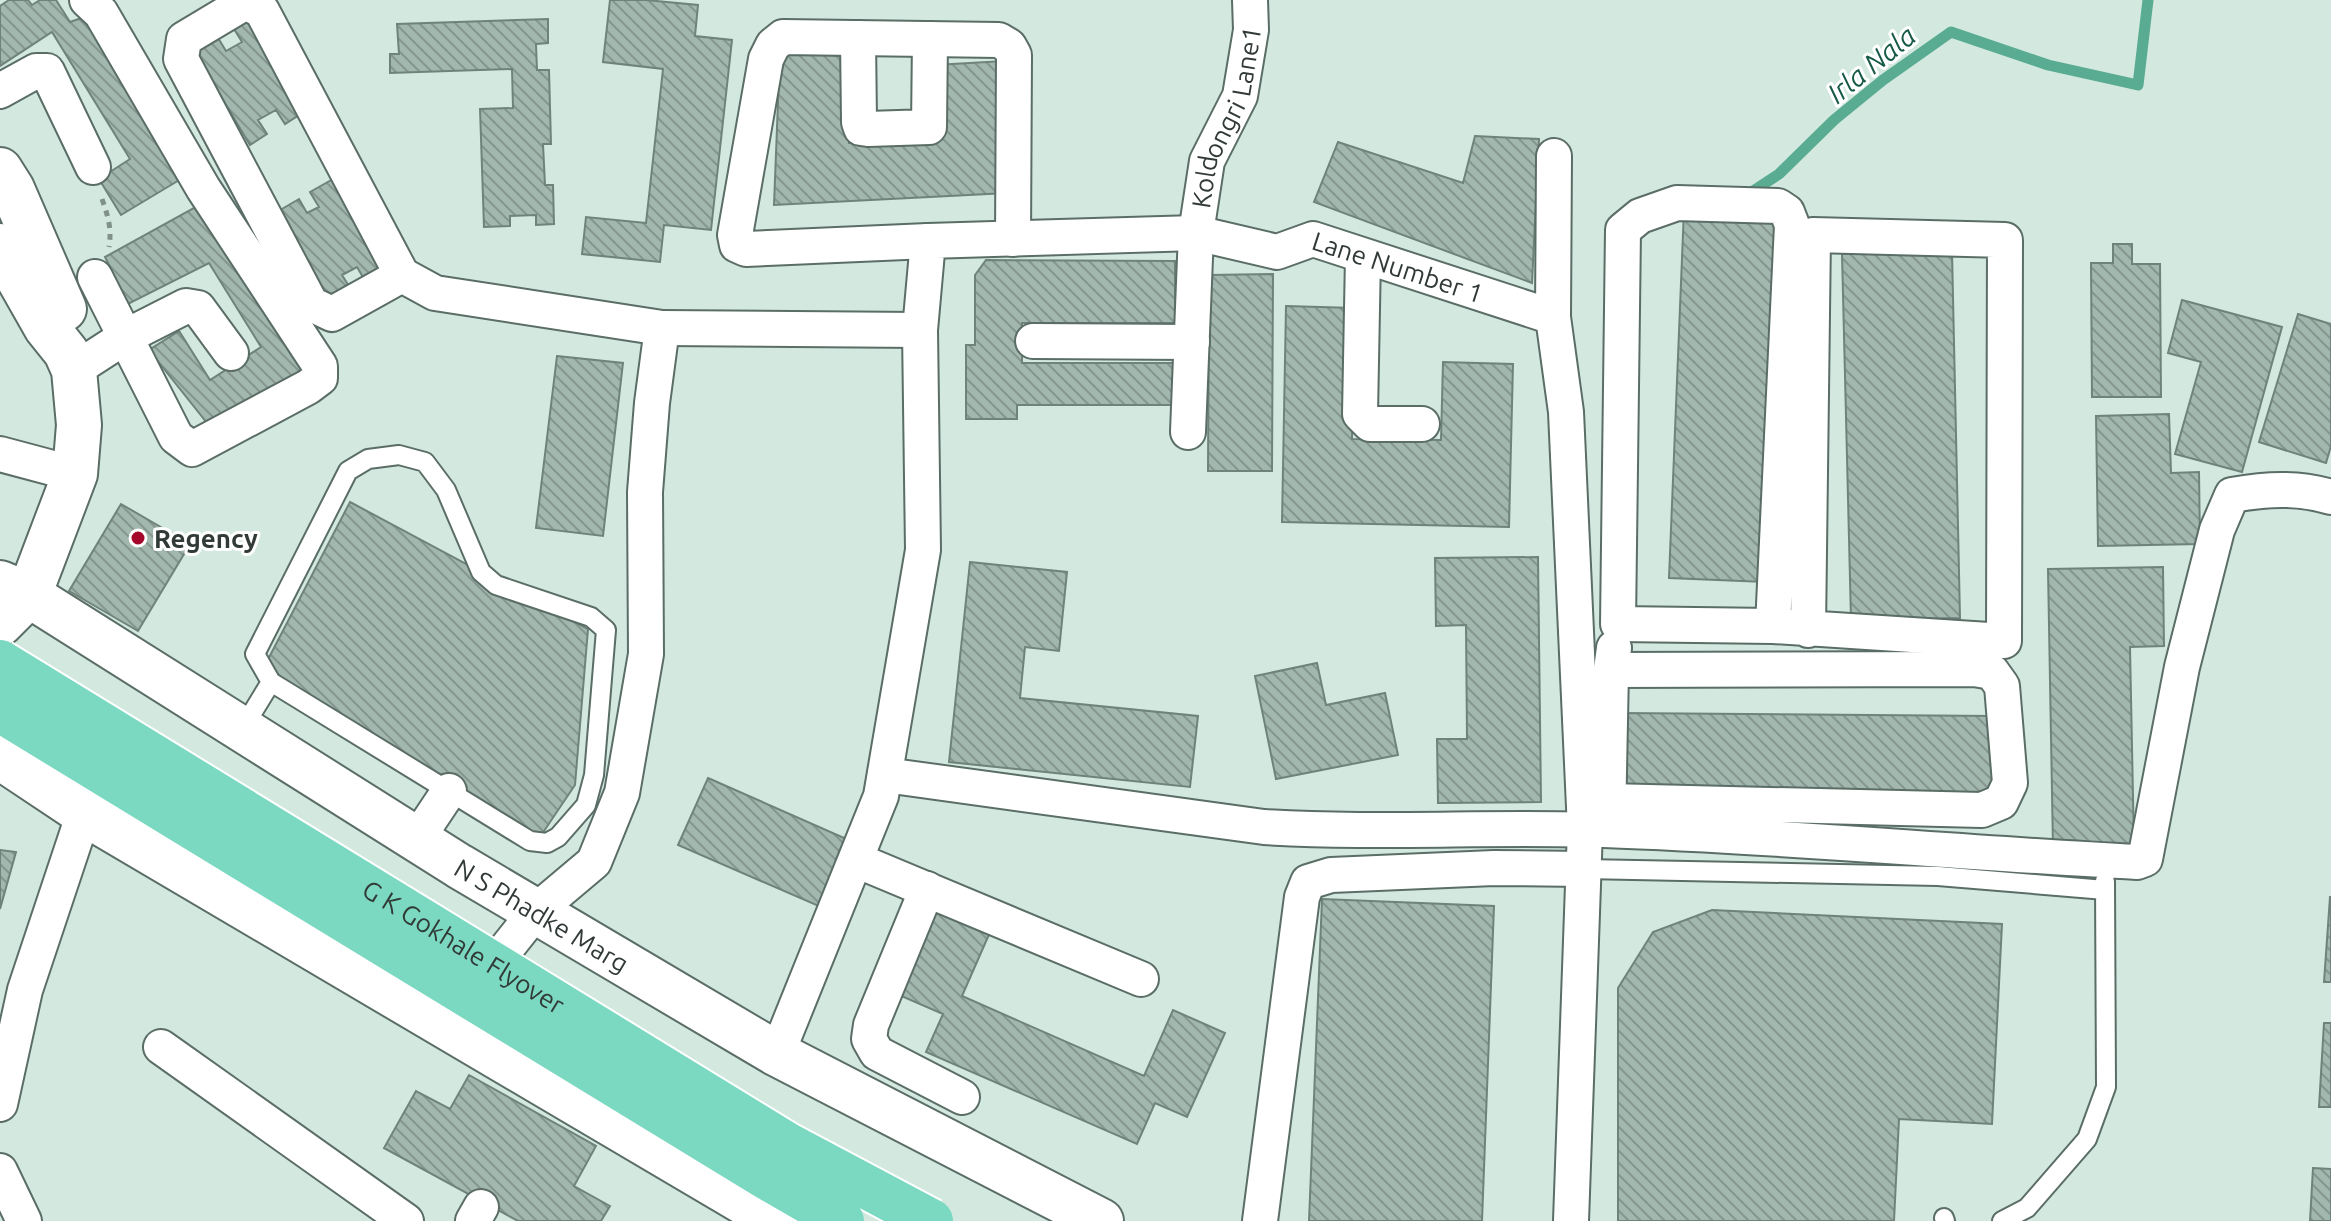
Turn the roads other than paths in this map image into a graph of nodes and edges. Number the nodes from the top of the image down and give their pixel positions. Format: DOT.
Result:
graph roads {
  1 [pos="87,0"];
  2 [pos="1250,0"];
  3 [pos="858,38"];
  4 [pos="930,39"];
  5 [pos="2,87"];
  6 [pos="1554,156"];
  7 [pos="93,167"];
  8 [pos="0,170"];
  9 [pos="1196,233"];
  10 [pos="1013,239"];
  11 [pos="928,241"];
  12 [pos="0,246"];
  13 [pos="1363,256"];
  14 [pos="402,275"];
  15 [pos="95,277"];
  16 [pos="1553,317"];
  17 [pos="662,328"];
  18 [pos="920,330"];
  19 [pos="125,337"];
  20 [pos="1033,341"];
  21 [pos="1192,342"];
  22 [pos="231,353"];
  23 [pos="70,361"];
  24 [pos="1422,424"];
  25 [pos="1188,432"];
  26 [pos="0,454"];
  27 [pos="75,474"];
  28 [pos="2331,497"];
  29 [pos="10,601"];
  30 [pos="1618,624"];
  31 [pos="1773,626"];
  32 [pos="1808,630"];
  33 [pos="0,662"];
  34 [pos="1611,670"];
  35 [pos="271,682"];
  36 [pos="0,710"];
  37 [pos="243,728"];
  38 [pos="0,757"];
  39 [pos="885,775"];
  40 [pos="449,791"];
  41 [pos="84,813"];
  42 [pos="1600,820"];
  43 [pos="417,839"];
  44 [pos="1797,839"];
  45 [pos="856,860"];
  46 [pos="1584,869"];
  47 [pos="1797,873"];
  48 [pos="2106,875"];
  49 [pos="927,889"];
  50 [pos="537,910"];
  51 [pos="1141,979"];
  52 [pos="445,1025"];
  53 [pos="161,1047"];
  54 [pos="777,1054"];
  55 [pos="962,1097"];
  56 [pos="0,1104"];
  57 [pos="0,1171"];
  58 [pos="24,1221"];
  59 [pos="406,1221"];
  60 [pos="776,1221"];
  61 [pos="842,1221"];
  62 [pos="931,1221"];
  63 [pos="1101,1221"];
  64 [pos="1260,1221"];
  65 [pos="1571,1221"];
  66 [pos="2002,1221"];
  1 -- 19 [label="street"];
  2 -- 9 [label="street, Koldongri Lane1"];
  3 -- 4 [label="street"];
  3 -- 4 [label="street"];
  3 -- 11 [label="street, Lane Number 1"];
  4 -- 10 [label="street"];
  5 -- 7 [label="street"];
  6 -- 16 [label="street"];
  8 -- 23 [label="street"];
  9 -- 10 [label="street, Lane Number 1"];
  9 -- 13 [label="street, Lane Number 1"];
  9 -- 21 [label="street, Koldongri Lane1"];
  10 -- 11 [label="street, Lane Number 1"];
  11 -- 18 [label="street"];
  12 -- 23 [label="street"];
  13 -- 16 [label="street, Lane Number 1"];
  13 -- 24 [label="street"];
  14 -- 14 [label="street"];
  14 -- 17 [label="street"];
  15 -- 19 [label="street"];
  16 -- 42 [label="street"];
  17 -- 18 [label="street"];
  17 -- 50 [label="street"];
  18 -- 39 [label="street"];
  19 -- 22 [label="street"];
  19 -- 23 [label="street"];
  20 -- 21 [label="street"];
  21 -- 25 [label="street, Koldongri Lane1"];
  23 -- 27 [label="street"];
  26 -- 27 [label="street"];
  27 -- 29 [label="street"];
  28 -- 48 [label="street"];
  29 -- 37 [label="street, N S Phadke Marg"];
  30 -- 31 [label="street"];
  30 -- 31 [label="street"];
  30 -- 34 [label="street"];
  31 -- 32 [label="street"];
  32 -- 32 [label="street"];
  33 -- 62 [label="main road, G K Gokhale Flyover, bridge"];
  34 -- 42 [label="street"];
  34 -- 42 [label="street"];
  35 -- 37 [label="lane"];
  35 -- 40 [label="lane"];
  35 -- 40 [label="lane"];
  36 -- 61 [label="main road, G K Gokhale Flyover, bridge"];
  37 -- 43 [label="street, N S Phadke Marg"];
  38 -- 41 [label="street"];
  39 -- 42 [label="street"];
  39 -- 45 [label="street"];
  40 -- 43 [label="street"];
  41 -- 52 [label="street"];
  41 -- 56 [label="street"];
  42 -- 44 [label="street"];
  42 -- 46 [label="street"];
  43 -- 50 [label="street, N S Phadke Marg"];
  44 -- 47 [label="lane"];
  44 -- 48 [label="street"];
  45 -- 49 [label="street"];
  45 -- 54 [label="street"];
  46 -- 47 [label="lane"];
  46 -- 64 [label="street"];
  46 -- 65 [label="street"];
  47 -- 48 [label="lane"];
  48 -- 66 [label="lane"];
  49 -- 51 [label="street"];
  49 -- 55 [label="street"];
  50 -- 52 [label="street"];
  50 -- 54 [label="street, N S Phadke Marg"];
  52 -- 60 [label="street"];
  53 -- 59 [label="street"];
  54 -- 63 [label="street, N S Phadke Marg"];
  57 -- 58 [label="street"];
}
